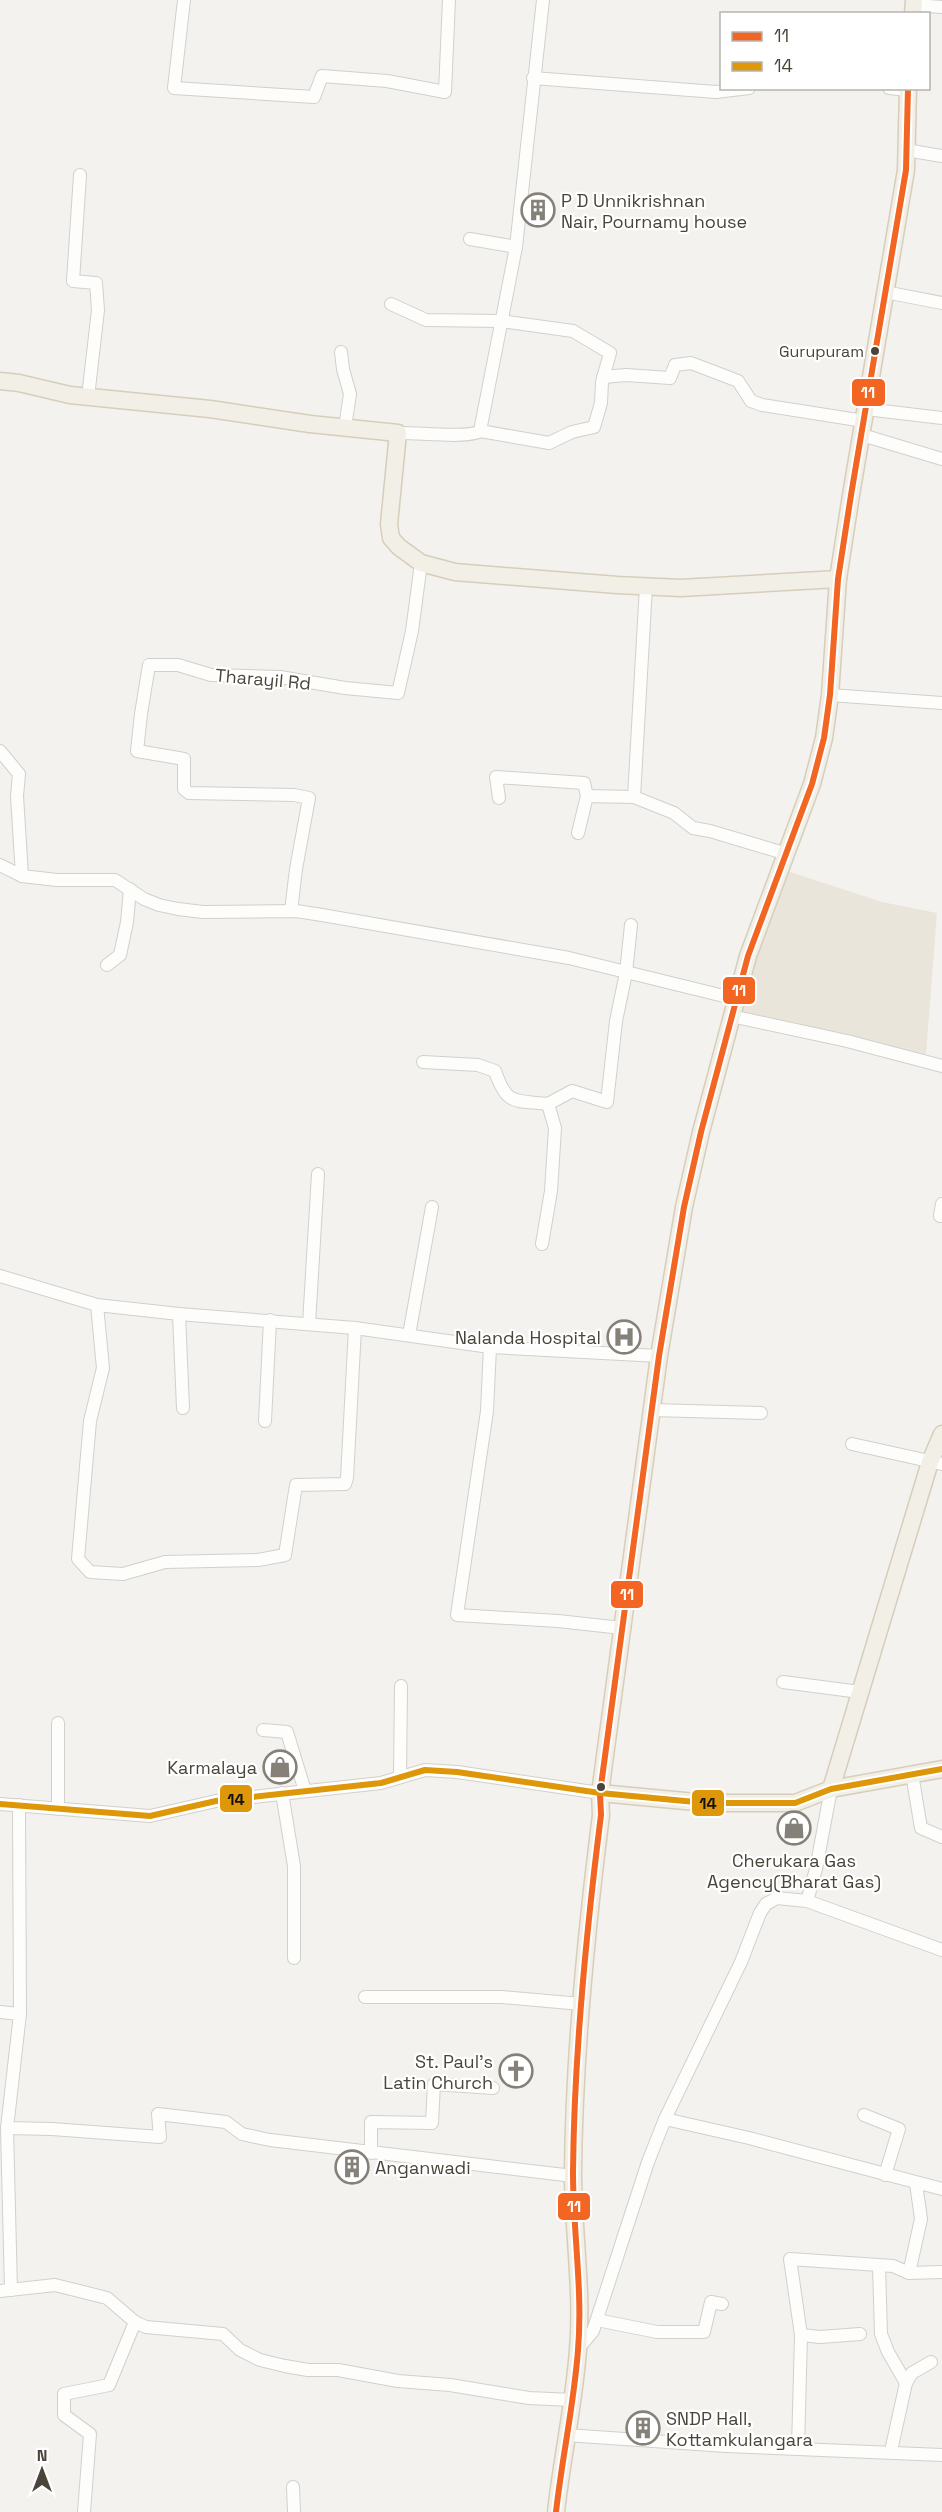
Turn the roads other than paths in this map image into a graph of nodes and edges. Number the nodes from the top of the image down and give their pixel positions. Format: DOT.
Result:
graph roads {
  1 [pos="184,0"];
  2 [pos="449,0"];
  3 [pos="543,0"];
  4 [pos="913,6"];
  5 [pos="942,7"];
  6 [pos="533,78"];
  7 [pos="732,90"];
  8 [pos="908,90"];
  9 [pos="906,150"];
  10 [pos="942,156"];
  11 [pos="80,175"];
  12 [pos="470,239"];
  13 [pos="516,247"];
  14 [pos="885,292"];
  15 [pos="942,303"];
  16 [pos="391,304"];
  17 [pos="501,321"];
  18 [pos="341,352"];
  19 [pos="603,377"];
  20 [pos="0,381"];
  21 [pos="88,397"];
  22 [pos="942,418"];
  23 [pos="864,422"];
  24 [pos="345,427"];
  25 [pos="480,431"];
  26 [pos="398,433"];
  27 [pos="942,459"];
  28 [pos="421,563"];
  29 [pos="838,579"];
  30 [pos="646,586"];
  31 [pos="830,695"];
  32 [pos="942,703"];
  33 [pos="0,751"];
  34 [pos="587,796"];
  35 [pos="634,797"];
  36 [pos="499,798"];
  37 [pos="578,832"];
  38 [pos="787,854"];
  39 [pos="0,866"];
  40 [pos="22,876"];
  41 [pos="130,889"];
  42 [pos="291,911"];
  43 [pos="631,925"];
  44 [pos="107,965"];
  45 [pos="626,973"];
  46 [pos="736,999"];
  47 [pos="731,1016"];
  48 [pos="423,1062"];
  49 [pos="942,1066"];
  50 [pos="548,1104"];
  51 [pos="318,1174"];
  52 [pos="432,1207"];
  53 [pos="542,1244"];
  54 [pos="0,1276"];
  55 [pos="97,1305"];
  56 [pos="179,1314"];
  57 [pos="270,1320"];
  58 [pos="309,1324"];
  59 [pos="356,1328"];
  60 [pos="409,1335"];
  61 [pos="490,1347"];
  62 [pos="659,1356"];
  63 [pos="183,1408"];
  64 [pos="652,1410"];
  65 [pos="761,1413"];
  66 [pos="265,1421"];
  67 [pos="942,1434"];
  68 [pos="852,1444"];
  69 [pos="936,1463"];
  70 [pos="622,1628"];
  71 [pos="783,1682"];
  72 [pos="401,1686"];
  73 [pos="860,1692"];
  74 [pos="58,1723"];
  75 [pos="263,1730"];
  76 [pos="942,1769"];
  77 [pos="912,1774"];
  78 [pos="400,1778"];
  79 [pos="831,1789"];
  80 [pos="305,1791"];
  81 [pos="282,1792"];
  82 [pos="600,1793"];
  83 [pos="0,1804"];
  84 [pos="19,1805"];
  85 [pos="58,1809"];
  86 [pos="942,1837"];
  87 [pos="807,1901"];
  88 [pos="942,1950"];
  89 [pos="294,1958"];
  90 [pos="365,1996"];
  91 [pos="581,2004"];
  92 [pos="0,2012"];
  93 [pos="20,2014"];
  94 [pos="493,2088"];
  95 [pos="864,2115"];
  96 [pos="665,2119"];
  97 [pos="7,2128"];
  98 [pos="371,2153"];
  99 [pos="4,2159"];
  100 [pos="885,2175"];
  101 [pos="573,2176"];
  102 [pos="916,2183"];
  103 [pos="942,2189"];
  104 [pos="879,2266"];
  105 [pos="942,2272"];
  106 [pos="909,2273"];
  107 [pos="5,2291"];
  108 [pos="722,2304"];
  109 [pos="597,2320"];
  110 [pos="135,2322"];
  111 [pos="860,2334"];
  112 [pos="801,2335"];
  113 [pos="578,2349"];
  114 [pos="931,2362"];
  115 [pos="906,2383"];
  116 [pos="572,2400"];
  117 [pos="566,2435"];
  118 [pos="798,2448"];
  119 [pos="891,2451"];
  120 [pos="942,2455"];
  121 [pos="292,2487"];
  122 [pos="84,2512"];
  123 [pos="294,2512"];
  124 [pos="555,2512"];
  1 -- 2 [label="street"];
  3 -- 6 [label="street"];
  4 -- 5 [label="street"];
  6 -- 7 [label="street"];
  6 -- 13 [label="street"];
  8 -- 9 [label="main road"];
  9 -- 10 [label="street"];
  9 -- 14 [label="main road"];
  11 -- 21 [label="street"];
  12 -- 13 [label="street"];
  13 -- 17 [label="street"];
  14 -- 15 [label="street"];
  14 -- 23 [label="main road"];
  16 -- 17 [label="street"];
  17 -- 19 [label="street"];
  17 -- 25 [label="street"];
  18 -- 24 [label="street"];
  19 -- 23 [label="street"];
  19 -- 25 [label="street"];
  20 -- 21 [label="main road"];
  21 -- 24 [label="main road"];
  22 -- 23 [label="street"];
  23 -- 27 [label="street"];
  23 -- 29 [label="main road"];
  24 -- 26 [label="main road"];
  25 -- 26 [label="street"];
  26 -- 28 [label="main road"];
  28 -- 30 [label="main road"];
  28 -- 42 [label="street, Tharayil Rd"];
  29 -- 30 [label="main road"];
  29 -- 31 [label="main road"];
  30 -- 35 [label="street"];
  31 -- 32 [label="street"];
  31 -- 38 [label="main road"];
  33 -- 40 [label="street"];
  34 -- 35 [label="street"];
  34 -- 36 [label="street"];
  34 -- 37 [label="street"];
  35 -- 38 [label="street"];
  38 -- 46 [label="main road"];
  39 -- 40 [label="street"];
  40 -- 41 [label="street"];
  41 -- 42 [label="street"];
  41 -- 44 [label="street"];
  42 -- 45 [label="street"];
  43 -- 45 [label="street"];
  45 -- 46 [label="street"];
  45 -- 50 [label="street"];
  46 -- 47 [label="main road"];
  47 -- 49 [label="street"];
  47 -- 62 [label="main road"];
  48 -- 50 [label="street"];
  50 -- 53 [label="street"];
  51 -- 58 [label="street"];
  52 -- 60 [label="street"];
  54 -- 55 [label="street"];
  55 -- 56 [label="street"];
  55 -- 59 [label="street"];
  56 -- 57 [label="street"];
  56 -- 63 [label="street"];
  57 -- 58 [label="street"];
  57 -- 66 [label="street"];
  58 -- 59 [label="street"];
  59 -- 60 [label="street"];
  60 -- 61 [label="street"];
  61 -- 62 [label="street"];
  61 -- 70 [label="street"];
  62 -- 64 [label="main road"];
  64 -- 65 [label="street"];
  64 -- 70 [label="main road"];
  67 -- 69 [label="main road"];
  68 -- 69 [label="street"];
  69 -- 73 [label="main road"];
  70 -- 82 [label="main road"];
  71 -- 73 [label="street"];
  72 -- 78 [label="street"];
  73 -- 79 [label="main road"];
  74 -- 85 [label="street"];
  75 -- 80 [label="street"];
  76 -- 77 [label="main road"];
  77 -- 79 [label="main road"];
  77 -- 86 [label="street"];
  78 -- 80 [label="street"];
  78 -- 82 [label="street"];
  79 -- 82 [label="main road"];
  79 -- 87 [label="street"];
  80 -- 81 [label="street"];
  81 -- 85 [label="street"];
  81 -- 89 [label="street"];
  82 -- 91 [label="main road"];
  83 -- 84 [label="street"];
  84 -- 85 [label="street"];
  84 -- 93 [label="street"];
  87 -- 88 [label="street"];
  87 -- 96 [label="street"];
  90 -- 91 [label="street"];
  91 -- 101 [label="main road"];
  92 -- 93 [label="street"];
  93 -- 97 [label="street"];
  94 -- 98 [label="street"];
  95 -- 100 [label="street"];
  96 -- 100 [label="street"];
  96 -- 109 [label="street"];
  97 -- 98 [label="street"];
  97 -- 99 [label="street"];
  98 -- 101 [label="street"];
  99 -- 107 [label="street"];
  100 -- 102 [label="street"];
  101 -- 113 [label="main road"];
  102 -- 103 [label="street"];
  102 -- 106 [label="street"];
  104 -- 106 [label="street"];
  104 -- 112 [label="street"];
  104 -- 115 [label="street"];
  105 -- 106 [label="street"];
  107 -- 110 [label="street"];
  108 -- 109 [label="street"];
  109 -- 113 [label="street"];
  110 -- 116 [label="street"];
  110 -- 122 [label="street"];
  111 -- 112 [label="street"];
  112 -- 118 [label="street"];
  113 -- 116 [label="main road"];
  114 -- 115 [label="street"];
  115 -- 119 [label="street"];
  116 -- 117 [label="main road"];
  117 -- 118 [label="street"];
  117 -- 124 [label="main road"];
  118 -- 119 [label="street"];
  119 -- 120 [label="street"];
  121 -- 123 [label="street"];
}
